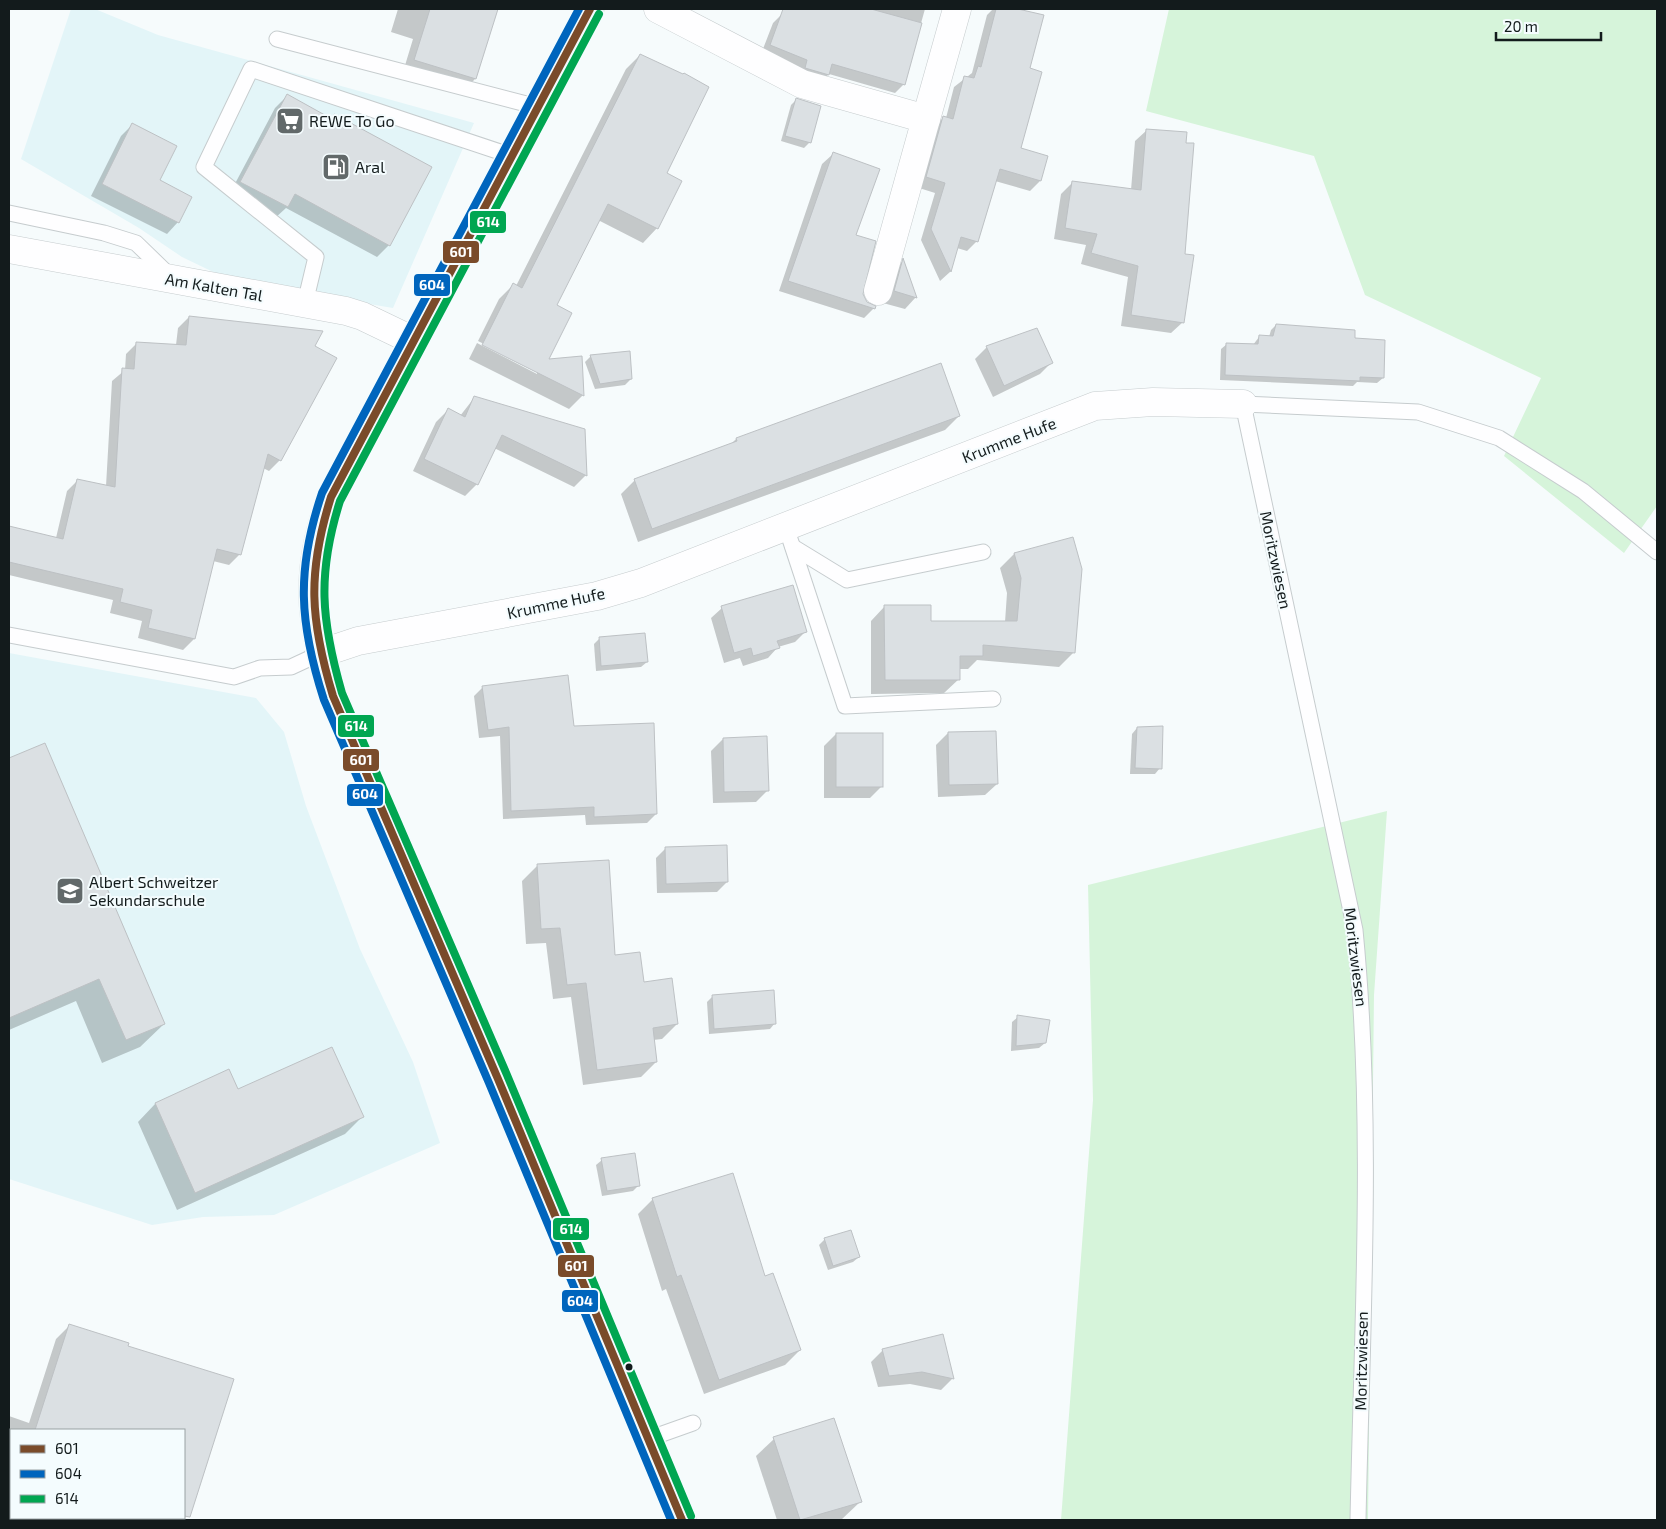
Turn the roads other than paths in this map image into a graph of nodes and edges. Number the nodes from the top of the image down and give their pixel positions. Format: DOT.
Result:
graph roads {
  1 [pos="590,9"];
  2 [pos="658,9"];
  3 [pos="957,9"];
  4 [pos="277,39"];
  5 [pos="538,107"];
  6 [pos="926,119"];
  7 [pos="512,156"];
  8 [pos="9,213"];
  9 [pos="9,250"];
  10 [pos="173,280"];
  11 [pos="878,292"];
  12 [pos="305,303"];
  13 [pos="414,342"];
  14 [pos="1242,404"];
  15 [pos="789,537"];
  16 [pos="983,552"];
  17 [pos="1657,552"];
  18 [pos="9,635"];
  19 [pos="319,654"];
  20 [pos="993,699"];
  21 [pos="694,1423"];
  22 [pos="648,1439"];
  23 [pos="682,1520"];
  24 [pos="1358,1520"];
  1 -- 5 [label="main road"];
  2 -- 6 [label="street"];
  3 -- 6 [label="street"];
  4 -- 5 [label="lane"];
  5 -- 7 [label="main road"];
  6 -- 11 [label="street"];
  7 -- 12 [label="lane"];
  7 -- 13 [label="main road"];
  8 -- 10 [label="lane"];
  9 -- 10 [label="street, Am Kalten Tal"];
  10 -- 12 [label="street, Am Kalten Tal"];
  12 -- 13 [label="street, Am Kalten Tal"];
  13 -- 19 [label="main road"];
  14 -- 15 [label="street, Krumme Hufe"];
  14 -- 17 [label="lane"];
  14 -- 24 [label="lane, Moritzwiesen"];
  15 -- 16 [label="lane"];
  15 -- 19 [label="street, Krumme Hufe"];
  15 -- 20 [label="lane"];
  18 -- 19 [label="lane"];
  19 -- 22 [label="main road"];
  21 -- 22 [label="lane"];
  22 -- 23 [label="main road"];
}
